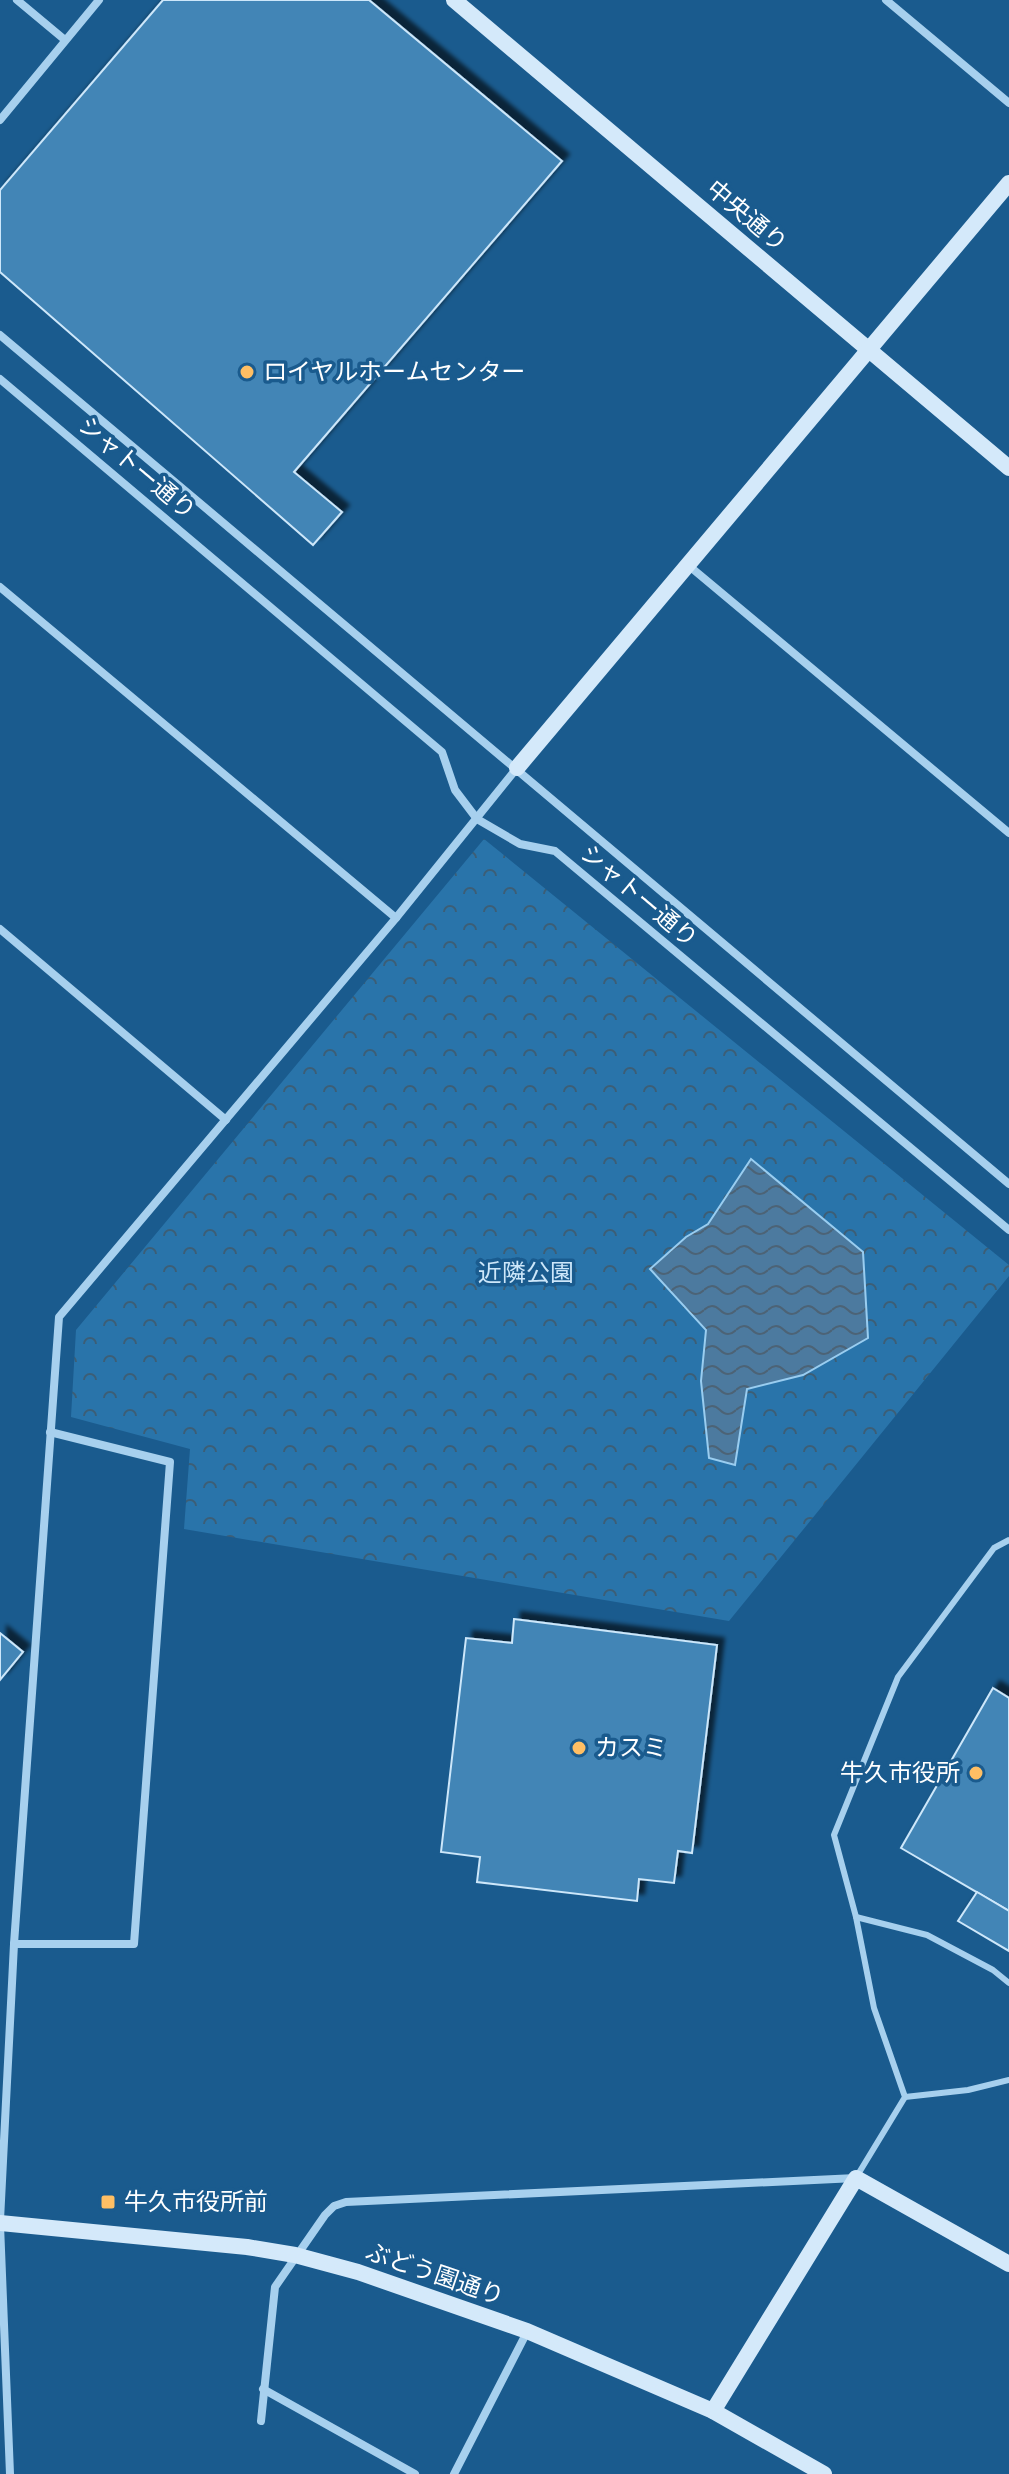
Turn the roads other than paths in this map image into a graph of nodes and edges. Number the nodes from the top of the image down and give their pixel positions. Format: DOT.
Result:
graph roads {
  1 [pos="17,0"];
  2 [pos="99,0"];
  3 [pos="454,0"];
  4 [pos="886,0"];
  5 [pos="65,40"];
  6 [pos="1009,103"];
  7 [pos="0,120"];
  8 [pos="1009,183"];
  9 [pos="0,335"];
  10 [pos="869,350"];
  11 [pos="0,379"];
  12 [pos="1009,468"];
  13 [pos="688,565"];
  14 [pos="0,587"];
  15 [pos="517,768"];
  16 [pos="477,819"];
  17 [pos="1009,833"];
  18 [pos="396,918"];
  19 [pos="0,929"];
  20 [pos="226,1120"];
  21 [pos="1009,1184"];
  22 [pos="1009,1230"];
  23 [pos="50,1432"];
  24 [pos="1009,1540"];
  25 [pos="856,1917"];
  26 [pos="14,1944"];
  27 [pos="1009,1983"];
  28 [pos="1009,2080"];
  29 [pos="905,2097"];
  30 [pos="856,2178"];
  31 [pos="0,2223"];
  32 [pos="295,2255"];
  33 [pos="1009,2264"];
  34 [pos="527,2331"];
  35 [pos="263,2389"];
  36 [pos="713,2411"];
  37 [pos="261,2421"];
  38 [pos="10,2474"];
  39 [pos="415,2474"];
  40 [pos="454,2474"];
  41 [pos="824,2474"];
  1 -- 5 [label="street"];
  2 -- 5 [label="street"];
  3 -- 10 [label="street, 中央通り"];
  4 -- 6 [label="street"];
  5 -- 7 [label="street"];
  8 -- 10 [label="street"];
  9 -- 15 [label="street"];
  10 -- 12 [label="street, 中央通り"];
  10 -- 13 [label="street"];
  11 -- 16 [label="street, シャトー通り"];
  13 -- 15 [label="street"];
  13 -- 17 [label="street"];
  14 -- 18 [label="street"];
  15 -- 16 [label="street"];
  15 -- 21 [label="street"];
  16 -- 18 [label="street"];
  16 -- 22 [label="street, シャトー通り"];
  18 -- 20 [label="street"];
  19 -- 20 [label="street"];
  20 -- 23 [label="street"];
  23 -- 26 [label="street"];
  23 -- 26 [label="street"];
  24 -- 25 [label="lane"];
  25 -- 27 [label="lane"];
  25 -- 29 [label="lane"];
  26 -- 31 [label="street"];
  28 -- 29 [label="lane"];
  29 -- 30 [label="lane"];
  30 -- 32 [label="street"];
  30 -- 33 [label="street"];
  30 -- 36 [label="street"];
  31 -- 32 [label="street, ぶどう園通り"];
  31 -- 38 [label="street"];
  32 -- 34 [label="street, ぶどう園通り"];
  32 -- 35 [label="street"];
  34 -- 36 [label="street, ぶどう園通り"];
  34 -- 40 [label="street"];
  35 -- 37 [label="street"];
  35 -- 39 [label="street"];
  36 -- 41 [label="street, ぶどう園通り"];
}
